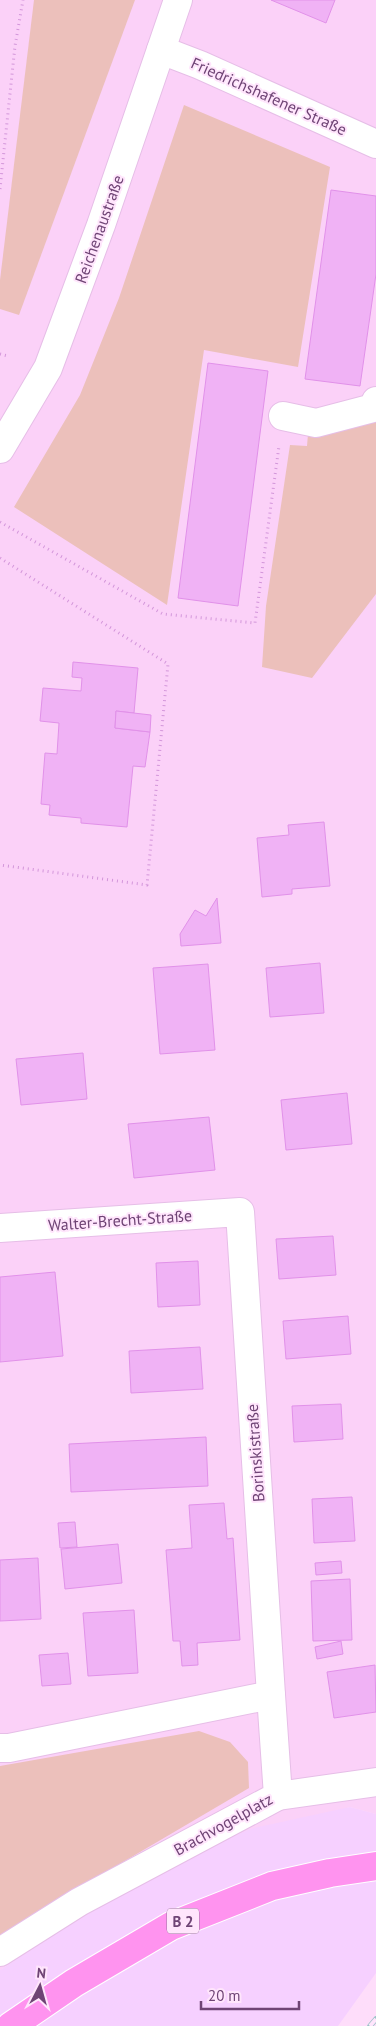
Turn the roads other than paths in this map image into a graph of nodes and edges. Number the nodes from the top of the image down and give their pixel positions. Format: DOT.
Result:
graph roads {
  1 [pos="178,0"];
  2 [pos="161,50"];
  3 [pos="376,144"];
  4 [pos="376,401"];
  5 [pos="283,416"];
  6 [pos="0,449"];
  7 [pos="240,1212"];
  8 [pos="0,1228"];
  9 [pos="271,1695"];
  10 [pos="0,1748"];
  11 [pos="376,1782"];
  12 [pos="278,1796"];
  13 [pos="376,1866"];
  14 [pos="0,1952"];
  15 [pos="11,2026"];
  1 -- 2 [label="street, Reichenaustraße"];
  2 -- 3 [label="street, Friedrichshafener Straße"];
  2 -- 6 [label="street, Reichenaustraße"];
  4 -- 5 [label="street"];
  7 -- 8 [label="street, Walter-Brecht-Straße"];
  7 -- 9 [label="street, Borinskistraße"];
  9 -- 10 [label="street"];
  9 -- 12 [label="street, Brachvogelplatz"];
  11 -- 12 [label="street"];
  12 -- 14 [label="street, Brachvogelplatz"];
  13 -- 15 [label="main road, B 2"];
}
